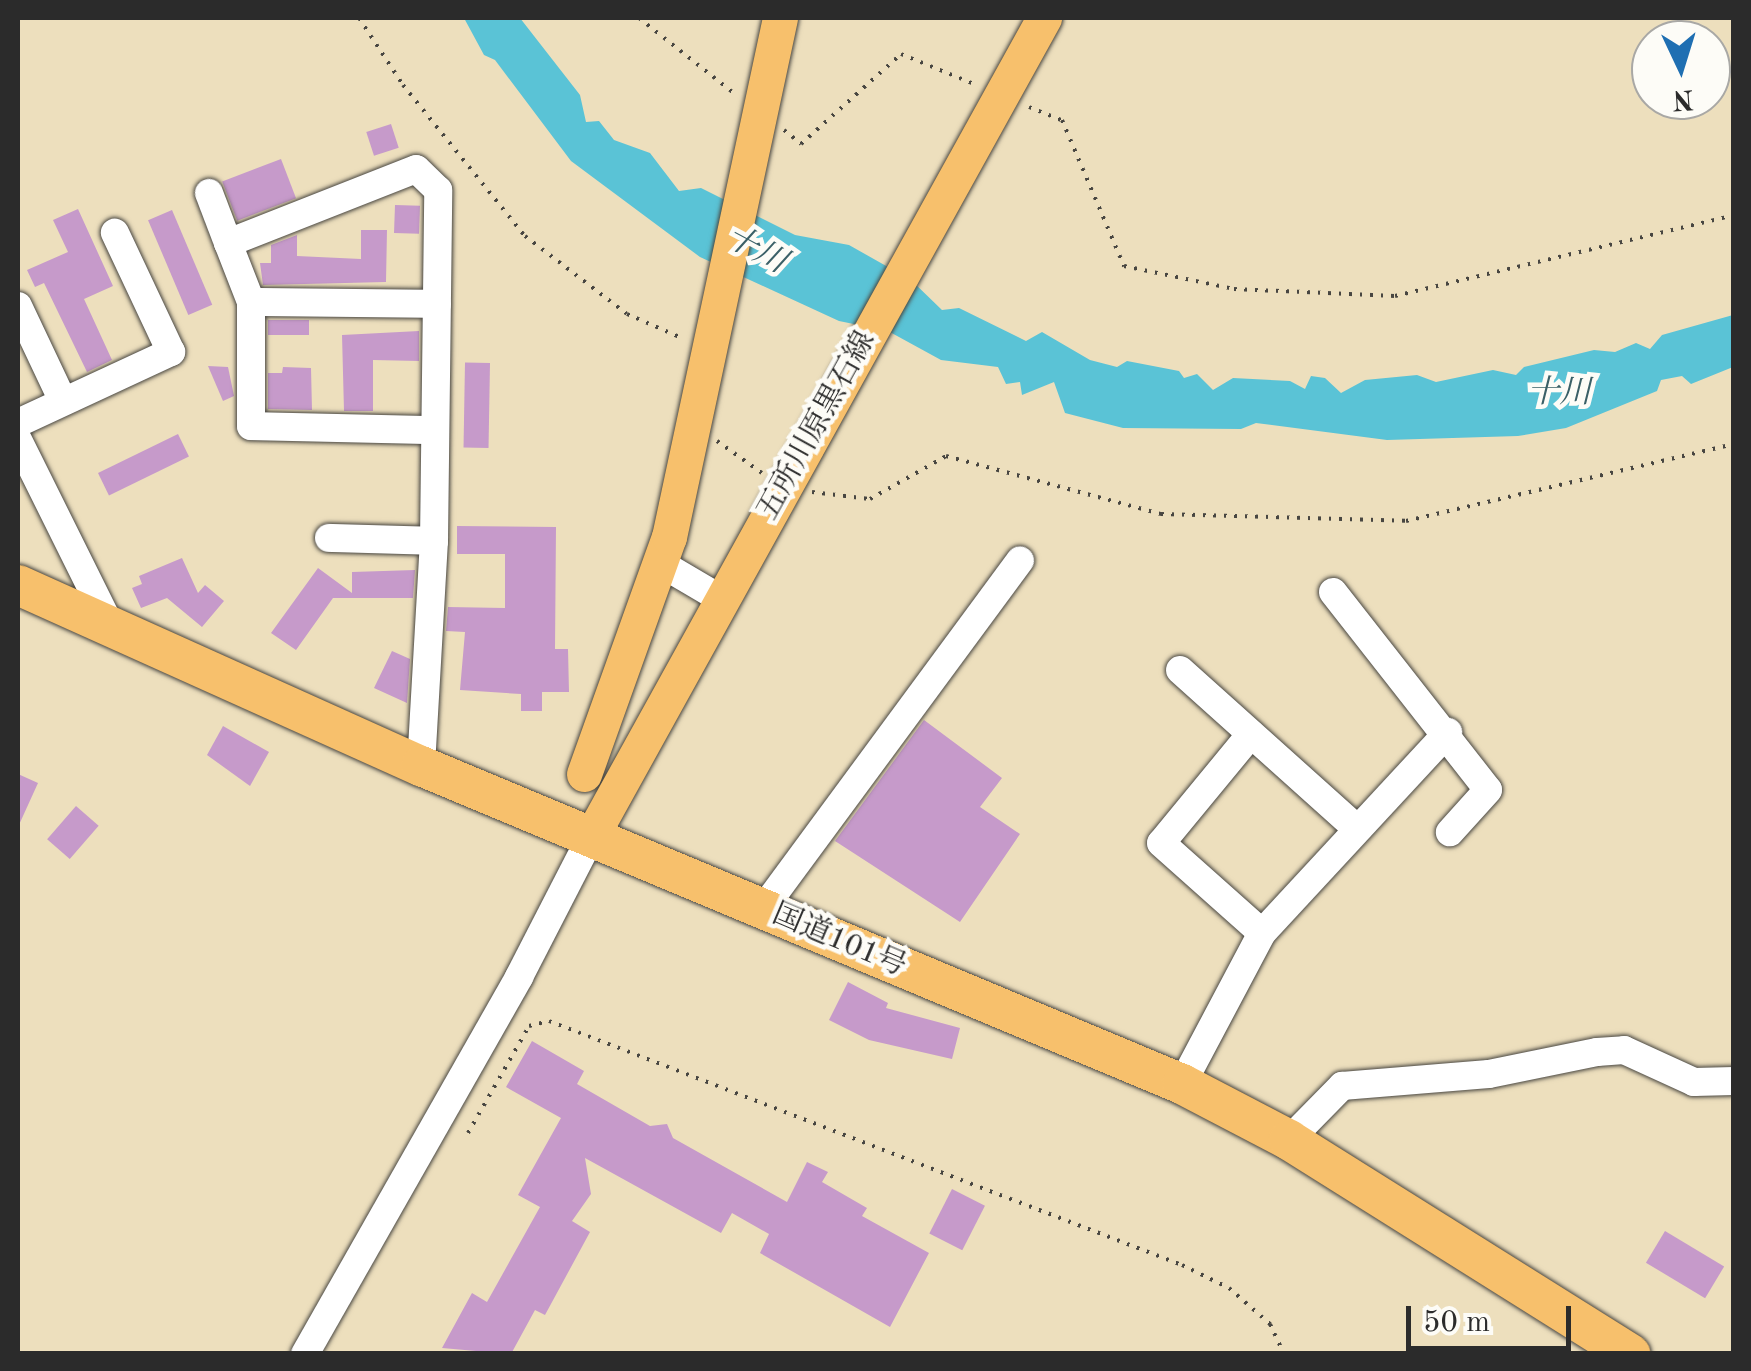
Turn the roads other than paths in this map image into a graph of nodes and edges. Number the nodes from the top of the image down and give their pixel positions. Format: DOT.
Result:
graph roads {
  1 [pos="780,18"];
  2 [pos="1044,18"];
  3 [pos="209,194"];
  4 [pos="116,232"];
  5 [pos="228,243"];
  6 [pos="251,302"];
  7 [pos="437,304"];
  8 [pos="18,306"];
  9 [pos="63,401"];
  10 [pos="18,423"];
  11 [pos="434,430"];
  12 [pos="18,440"];
  13 [pos="329,538"];
  14 [pos="434,541"];
  15 [pos="1020,560"];
  16 [pos="660,563"];
  17 [pos="18,585"];
  18 [pos="1333,592"];
  19 [pos="721,599"];
  20 [pos="110,624"];
  21 [pos="1180,670"];
  22 [pos="1448,732"];
  23 [pos="1251,734"];
  24 [pos="421,766"];
  25 [pos="584,774"];
  26 [pos="1356,828"];
  27 [pos="1450,832"];
  28 [pos="592,834"];
  29 [pos="762,910"];
  30 [pos="1262,933"];
  31 [pos="1734,1081"];
  32 [pos="1182,1084"];
  33 [pos="1289,1140"];
  34 [pos="305,1354"];
  35 [pos="1630,1354"];
  1 -- 16 [label="main road"];
  2 -- 19 [label="main road, 五所川原黒石線"];
  3 -- 5 [label="street"];
  4 -- 9 [label="street"];
  5 -- 6 [label="street"];
  5 -- 7 [label="street"];
  6 -- 7 [label="street"];
  6 -- 11 [label="street"];
  7 -- 11 [label="street"];
  8 -- 9 [label="street"];
  9 -- 10 [label="street"];
  11 -- 14 [label="street"];
  12 -- 20 [label="street"];
  13 -- 14 [label="street"];
  14 -- 24 [label="street"];
  15 -- 29 [label="street"];
  16 -- 19 [label="street"];
  16 -- 25 [label="main road"];
  17 -- 20 [label="highway, 国道101号"];
  18 -- 22 [label="street"];
  19 -- 28 [label="main road, 五所川原黒石線"];
  20 -- 24 [label="highway, 国道101号"];
  21 -- 23 [label="street"];
  22 -- 26 [label="street"];
  22 -- 27 [label="street"];
  23 -- 26 [label="street"];
  23 -- 30 [label="street"];
  24 -- 28 [label="highway, 国道101号"];
  26 -- 30 [label="street"];
  28 -- 29 [label="highway, 国道101号"];
  28 -- 34 [label="street"];
  29 -- 32 [label="highway, 国道101号"];
  30 -- 32 [label="street"];
  31 -- 33 [label="street"];
  32 -- 33 [label="highway, 国道101号"];
  33 -- 35 [label="highway, 国道101号"];
}
